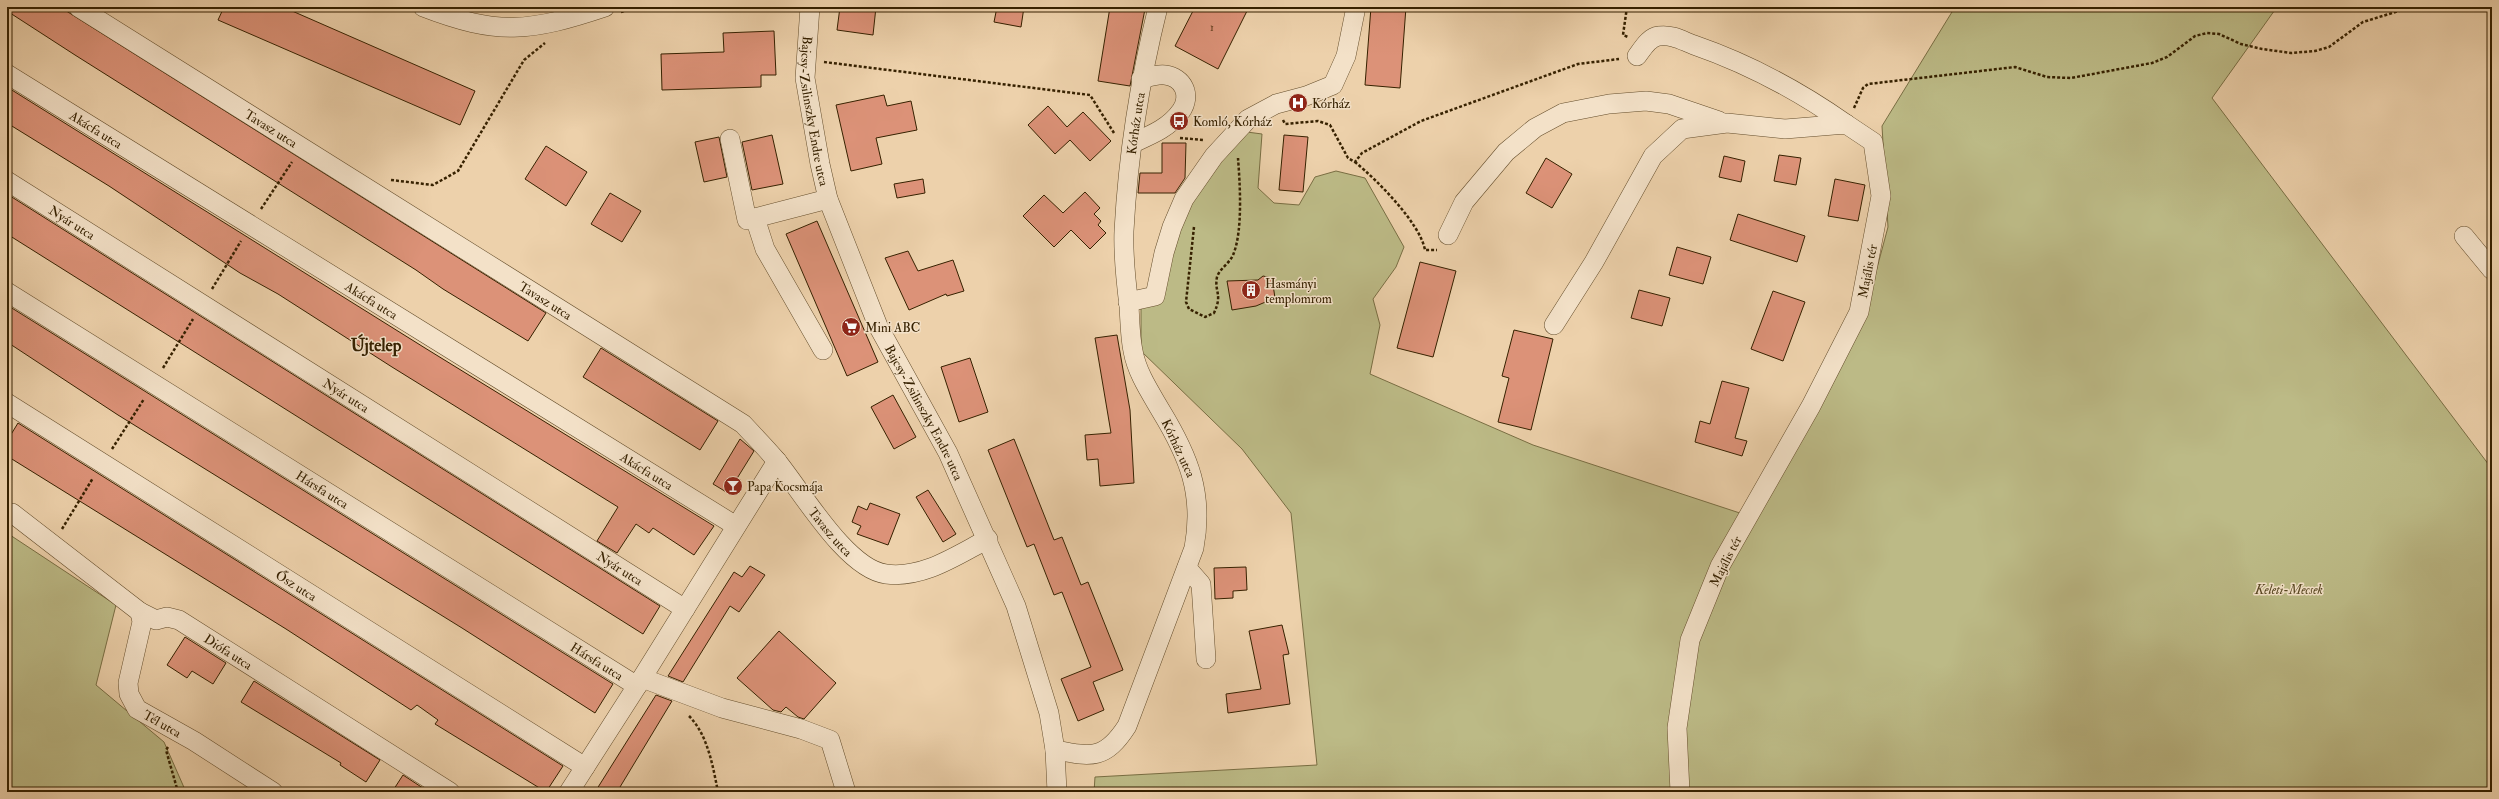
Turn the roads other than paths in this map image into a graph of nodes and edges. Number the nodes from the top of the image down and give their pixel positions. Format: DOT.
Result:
graph roads {
  1 [pos="78,7"];
  2 [pos="423,7"];
  3 [pos="810,7"];
  4 [pos="1158,7"];
  5 [pos="1356,7"];
  6 [pos="610,11"];
  7 [pos="1637,56"];
  8 [pos="7,74"];
  9 [pos="1141,79"];
  10 [pos="1727,123"];
  11 [pos="1846,124"];
  12 [pos="730,139"];
  13 [pos="1133,143"];
  14 [pos="7,181"];
  15 [pos="828,199"];
  16 [pos="755,218"];
  17 [pos="1448,235"];
  18 [pos="2464,236"];
  19 [pos="2492,270"];
  20 [pos="7,292"];
  21 [pos="1128,302"];
  22 [pos="1554,325"];
  23 [pos="823,350"];
  24 [pos="7,403"];
  25 [pos="777,460"];
  26 [pos="12,513"];
  27 [pos="736,526"];
  28 [pos="988,539"];
  29 [pos="1187,568"];
  30 [pos="685,609"];
  31 [pos="140,612"];
  32 [pos="1206,659"];
  33 [pos="640,682"];
  34 [pos="1055,750"];
  35 [pos="585,767"];
  36 [pos="274,792"];
  37 [pos="450,792"];
  38 [pos="569,792"];
  39 [pos="846,792"];
  40 [pos="1057,792"];
  41 [pos="1680,792"];
  1 -- 25 [label="street, Tavasz utca"];
  2 -- 6 [label="street"];
  3 -- 15 [label="street, Bajcsy-Zsilinszky Endre utca"];
  4 -- 9 [label="street, Kórház utca"];
  5 -- 21 [label="street"];
  7 -- 11 [label="street, Majális tér"];
  8 -- 27 [label="street, Akácfa utca"];
  9 -- 13 [label="street, Kórház utca"];
  9 -- 13 [label="street"];
  10 -- 11 [label="street"];
  10 -- 17 [label="street"];
  10 -- 22 [label="street"];
  11 -- 41 [label="street, Majális tér"];
  12 -- 16 [label="street"];
  13 -- 21 [label="street, Kórház utca"];
  14 -- 30 [label="street, Nyár utca"];
  15 -- 16 [label="street"];
  15 -- 28 [label="street, Bajcsy-Zsilinszky Endre utca"];
  16 -- 23 [label="street"];
  18 -- 19 [label="street"];
  20 -- 33 [label="street, Hársfa utca"];
  21 -- 29 [label="street, Kórház utca"];
  24 -- 35 [label="street, Ősz utca"];
  25 -- 27 [label="street"];
  25 -- 28 [label="street, Tavasz utca"];
  26 -- 31 [label="street, Diófa utca"];
  27 -- 30 [label="street"];
  28 -- 34 [label="street, Bajcsy-Zsilinszky Endre utca"];
  29 -- 32 [label="street"];
  29 -- 34 [label="street, Kórház utca"];
  30 -- 33 [label="street"];
  31 -- 36 [label="street, Tél utca"];
  31 -- 37 [label="street, Diófa utca"];
  33 -- 35 [label="street"];
  33 -- 39 [label="street, Hársfa utca"];
  34 -- 40 [label="street, Bajcsy-Zsilinszky Endre utca"];
  35 -- 38 [label="street"];
}
